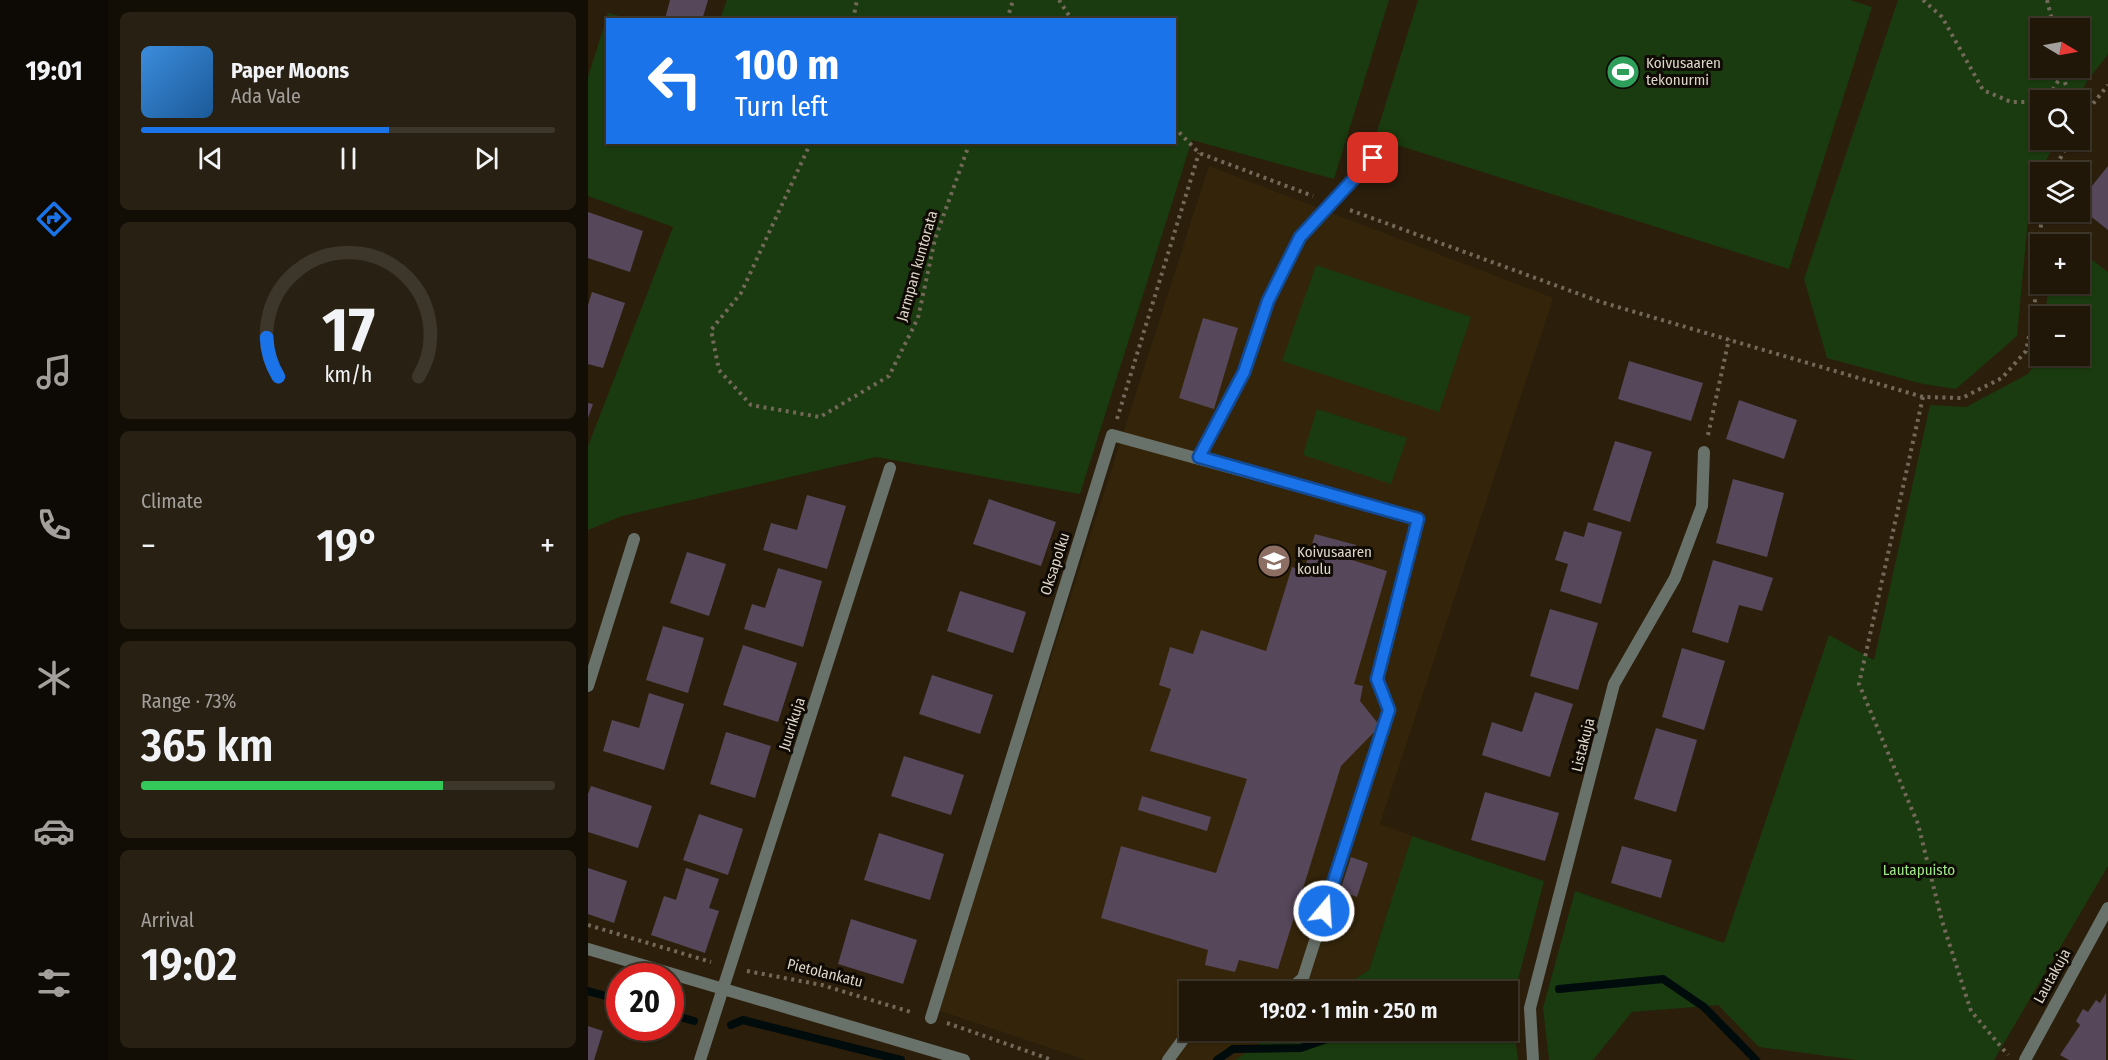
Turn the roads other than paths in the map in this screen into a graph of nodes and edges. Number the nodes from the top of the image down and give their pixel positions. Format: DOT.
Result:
graph roads {
  1 [pos="1373,158"];
  2 [pos="1704,453"];
  3 [pos="1199,457"];
  4 [pos="890,468"];
  5 [pos="634,539"];
  6 [pos="588,686"];
  7 [pos="2108,908"];
  8 [pos="588,949"];
  9 [pos="1300,981"];
  10 [pos="723,989"];
  11 [pos="931,1018"];
  12 [pos="1182,1041"];
  13 [pos="700,1060"];
  14 [pos="964,1060"];
  15 [pos="1168,1060"];
  16 [pos="1533,1060"];
  17 [pos="2025,1060"];
  1 -- 3 [label="street"];
  2 -- 16 [label="street, Listakuja"];
  3 -- 9 [label="street"];
  3 -- 11 [label="street, Oksapolku"];
  4 -- 10 [label="street, Juurikuja"];
  5 -- 6 [label="street"];
  7 -- 17 [label="street, Lautakuja"];
  8 -- 10 [label="street"];
  10 -- 13 [label="street, Juurikuja"];
  10 -- 14 [label="street"];
  12 -- 15 [label="street"];
}
